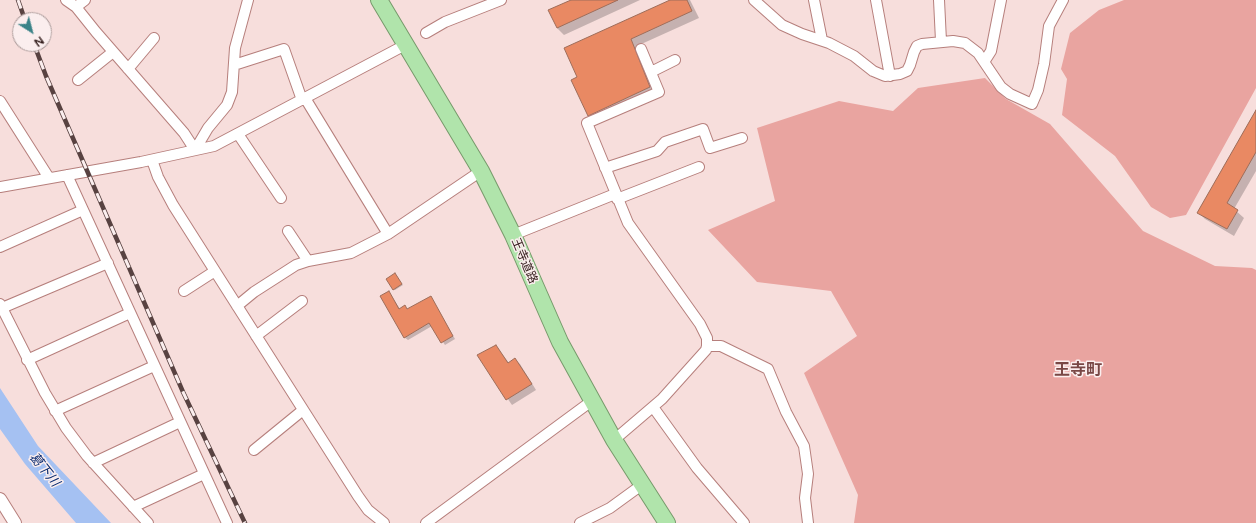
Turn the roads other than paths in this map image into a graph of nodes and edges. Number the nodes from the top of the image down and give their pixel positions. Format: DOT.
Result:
graph roads {
  1 [pos="66,0"];
  2 [pos="85,0"];
  3 [pos="248,0"];
  4 [pos="379,0"];
  5 [pos="501,0"];
  6 [pos="754,0"];
  7 [pos="814,0"];
  8 [pos="876,0"];
  9 [pos="939,0"];
  10 [pos="1001,0"];
  11 [pos="1063,0"];
  12 [pos="76,7"];
  13 [pos="426,33"];
  14 [pos="154,38"];
  15 [pos="822,40"];
  16 [pos="941,42"];
  17 [pos="407,44"];
  18 [pos="641,49"];
  19 [pos="113,52"];
  20 [pos="675,60"];
  21 [pos="984,62"];
  22 [pos="234,65"];
  23 [pos="128,69"];
  24 [pos="650,72"];
  25 [pos="890,76"];
  26 [pos="78,80"];
  27 [pos="304,99"];
  28 [pos="0,101"];
  29 [pos="238,134"];
  30 [pos="742,138"];
  31 [pos="195,150"];
  32 [pos="152,160"];
  33 [pos="699,167"];
  34 [pos="605,168"];
  35 [pos="482,171"];
  36 [pos="67,175"];
  37 [pos="49,178"];
  38 [pos="0,187"];
  39 [pos="616,196"];
  40 [pos="281,198"];
  41 [pos="83,210"];
  42 [pos="288,231"];
  43 [pos="388,234"];
  44 [pos="514,235"];
  45 [pos="0,247"];
  46 [pos="308,261"];
  47 [pos="108,263"];
  48 [pos="215,271"];
  49 [pos="184,292"];
  50 [pos="302,301"];
  51 [pos="1,306"];
  52 [pos="237,306"];
  53 [pos="130,313"];
  54 [pos="256,336"];
  55 [pos="707,346"];
  56 [pos="27,360"];
  57 [pos="154,366"];
  58 [pos="593,400"];
  59 [pos="653,407"];
  60 [pos="303,410"];
  61 [pos="55,411"];
  62 [pos="180,422"];
  63 [pos="614,440"];
  64 [pos="254,450"];
  65 [pos="93,463"];
  66 [pos="204,474"];
  67 [pos="643,484"];
  68 [pos="0,499"];
  69 [pos="133,507"];
  70 [pos="379,522"];
  71 [pos="15,523"];
  72 [pos="148,523"];
  73 [pos="227,523"];
  74 [pos="426,523"];
  75 [pos="580,523"];
  76 [pos="667,523"];
  77 [pos="744,523"];
  78 [pos="808,523"];
  1 -- 12 [label="street"];
  2 -- 12 [label="street"];
  3 -- 22 [label="street"];
  4 -- 17 [label="highway, 王寺道路"];
  5 -- 13 [label="street"];
  6 -- 15 [label="street"];
  7 -- 15 [label="street"];
  8 -- 25 [label="street"];
  9 -- 16 [label="street"];
  10 -- 21 [label="street"];
  11 -- 21 [label="street"];
  12 -- 19 [label="street"];
  14 -- 23 [label="street"];
  15 -- 25 [label="street"];
  16 -- 21 [label="street"];
  16 -- 25 [label="street"];
  17 -- 27 [label="street"];
  17 -- 35 [label="highway, 王寺道路"];
  18 -- 24 [label="street"];
  19 -- 23 [label="street"];
  19 -- 26 [label="street"];
  20 -- 24 [label="street"];
  22 -- 27 [label="street"];
  22 -- 31 [label="street"];
  23 -- 31 [label="street"];
  24 -- 34 [label="street"];
  27 -- 29 [label="street"];
  27 -- 43 [label="street"];
  28 -- 37 [label="street"];
  29 -- 31 [label="street"];
  29 -- 40 [label="street"];
  30 -- 34 [label="street"];
  31 -- 32 [label="street"];
  32 -- 36 [label="street"];
  32 -- 48 [label="street"];
  33 -- 39 [label="street"];
  34 -- 39 [label="street"];
  35 -- 43 [label="street"];
  35 -- 44 [label="highway, 王寺道路"];
  36 -- 37 [label="street"];
  36 -- 41 [label="street"];
  37 -- 38 [label="street"];
  39 -- 44 [label="street"];
  39 -- 55 [label="street"];
  41 -- 45 [label="street"];
  41 -- 47 [label="street"];
  42 -- 46 [label="street"];
  43 -- 46 [label="street"];
  44 -- 58 [label="highway, 王寺道路"];
  46 -- 52 [label="street"];
  47 -- 51 [label="street"];
  47 -- 53 [label="street"];
  48 -- 49 [label="street"];
  48 -- 52 [label="street"];
  50 -- 54 [label="street"];
  51 -- 56 [label="street"];
  52 -- 54 [label="street"];
  53 -- 56 [label="street"];
  53 -- 57 [label="street"];
  54 -- 60 [label="street"];
  55 -- 59 [label="street"];
  55 -- 78 [label="street"];
  56 -- 61 [label="street"];
  57 -- 61 [label="street"];
  57 -- 62 [label="street"];
  58 -- 63 [label="highway, 王寺道路"];
  58 -- 74 [label="street"];
  59 -- 63 [label="street"];
  59 -- 77 [label="street"];
  60 -- 64 [label="street"];
  60 -- 70 [label="street"];
  61 -- 65 [label="street"];
  62 -- 65 [label="street"];
  62 -- 66 [label="street"];
  63 -- 67 [label="highway, 王寺道路"];
  65 -- 69 [label="street"];
  66 -- 69 [label="street"];
  66 -- 73 [label="street"];
  67 -- 75 [label="street"];
  67 -- 76 [label="highway, 王寺道路"];
  68 -- 71 [label="street"];
  69 -- 72 [label="street"];
}
